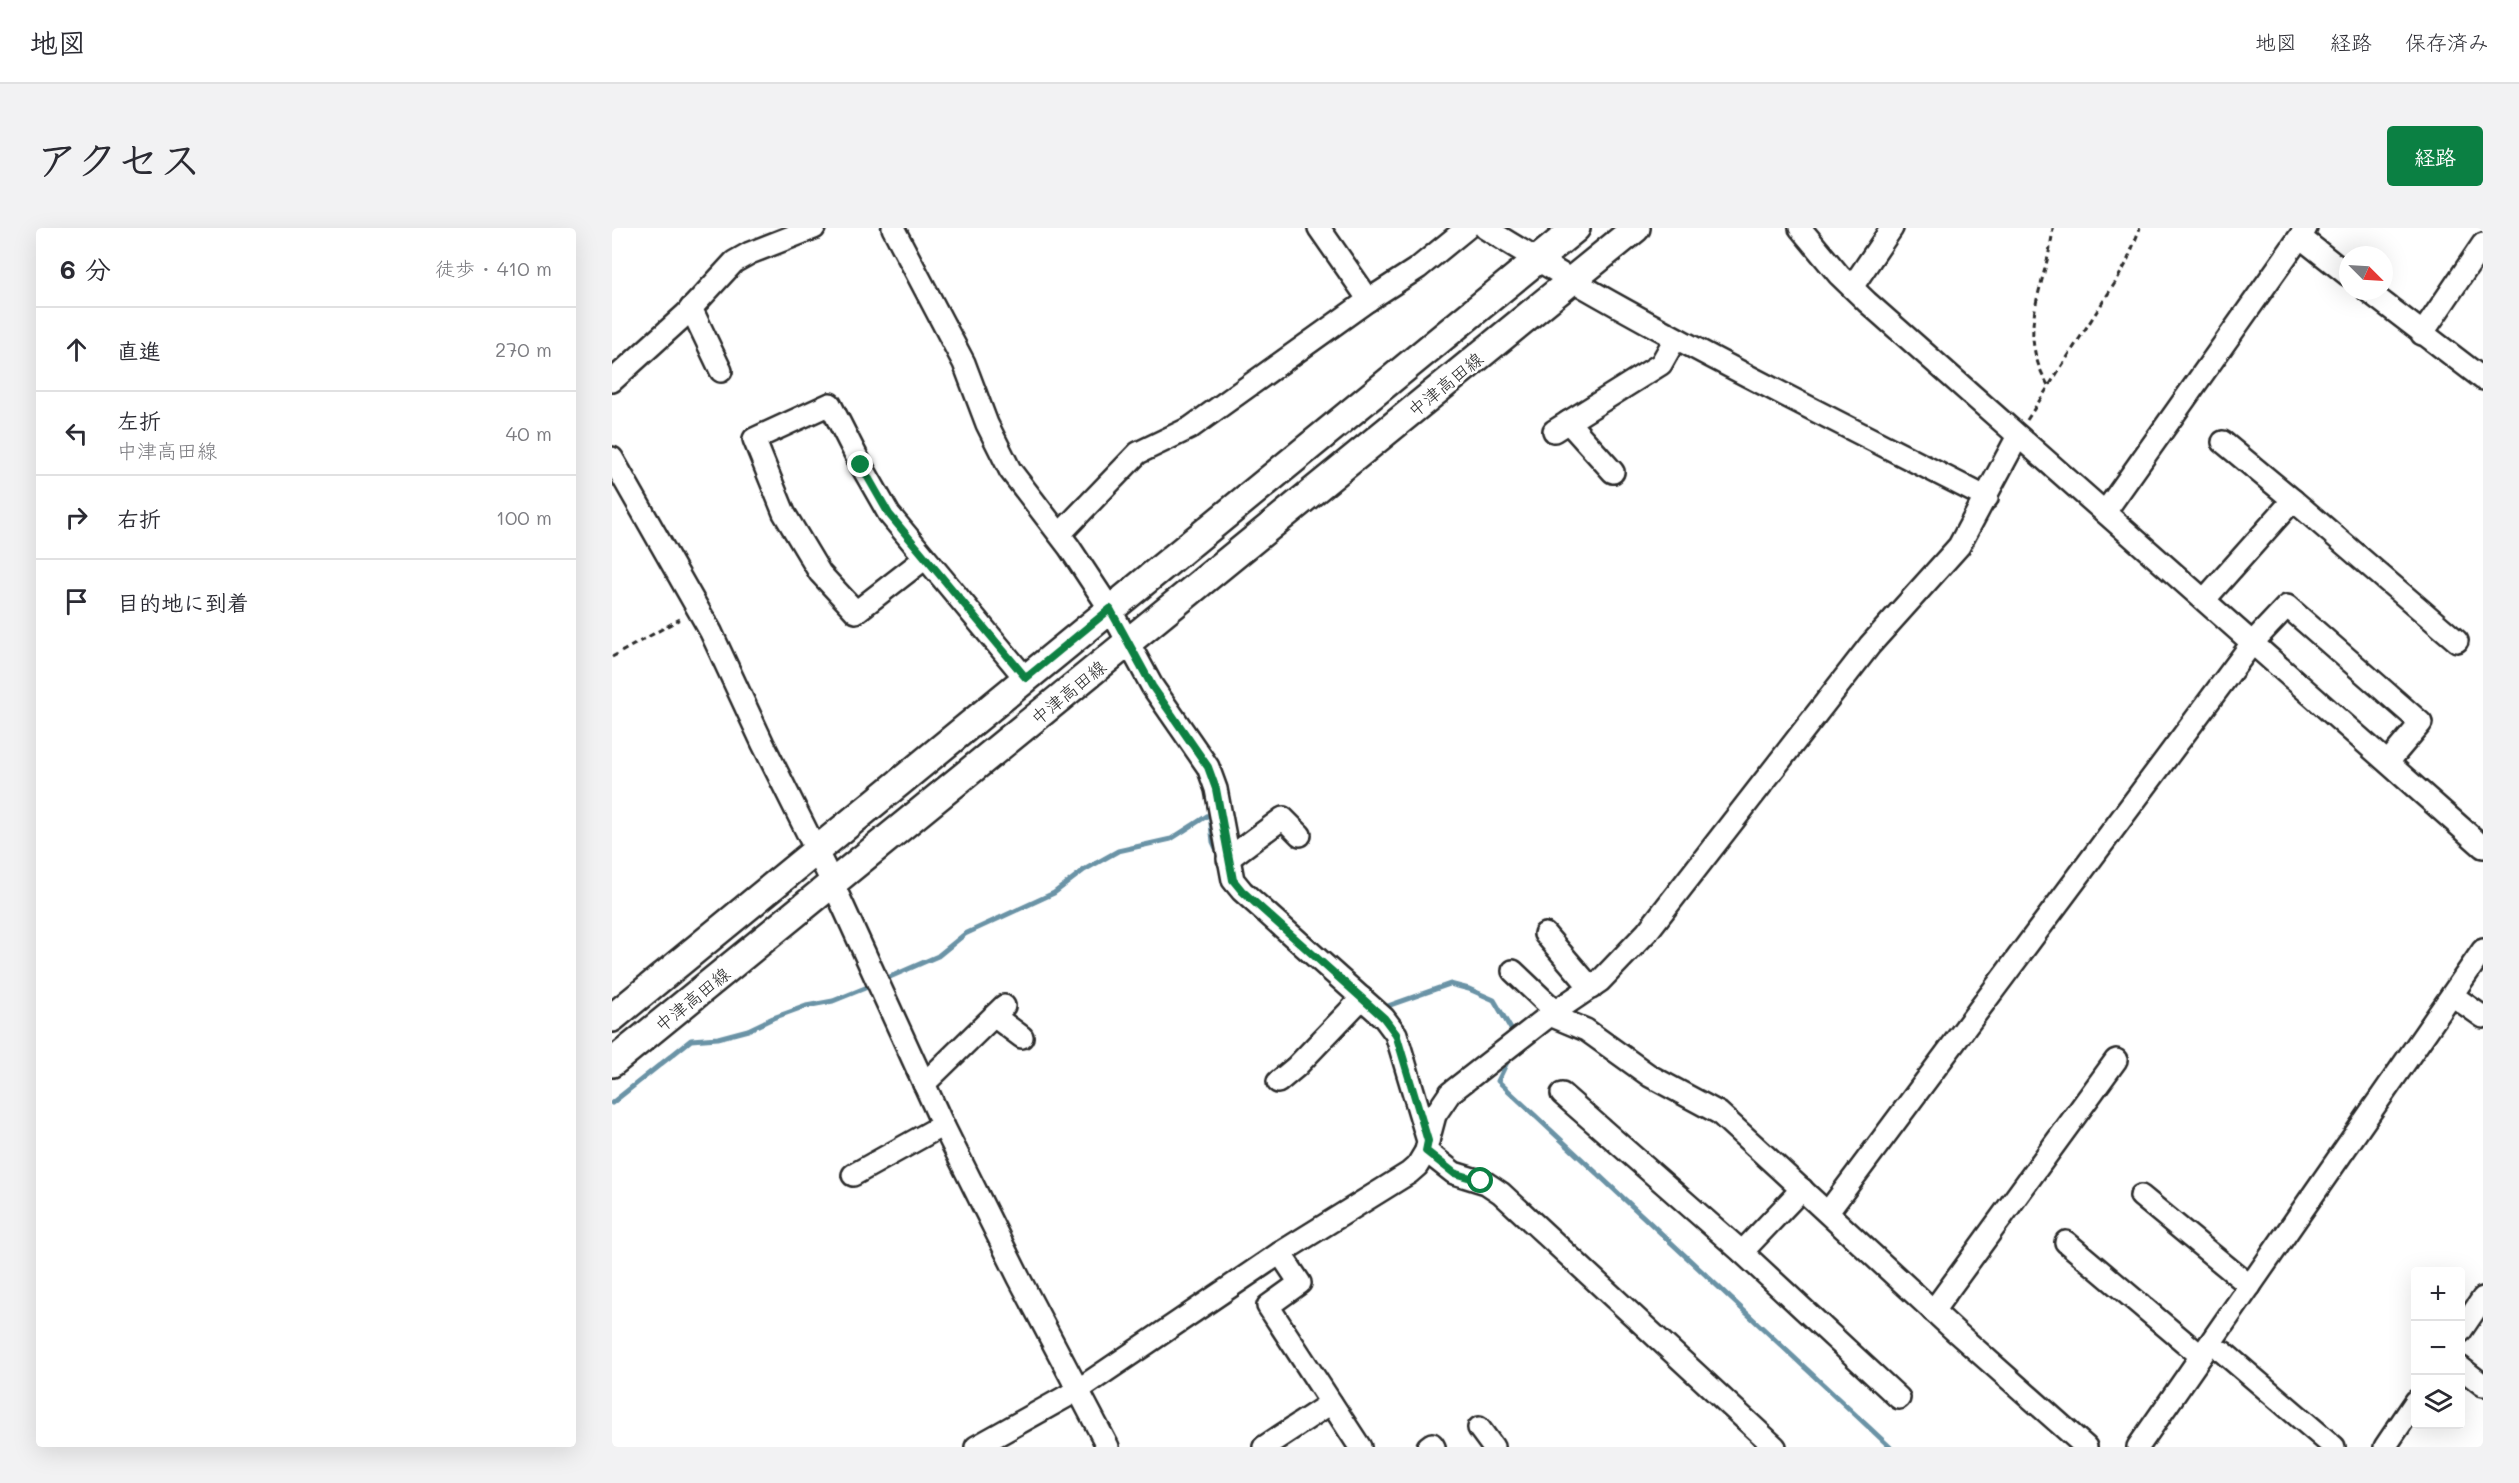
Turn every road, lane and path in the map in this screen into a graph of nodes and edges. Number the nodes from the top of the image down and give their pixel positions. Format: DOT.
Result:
graph roads {
  1 [pos="814,228"];
  2 [pos="893,228"];
  3 [pos="1319,228"];
  4 [pos="1467,228"];
  5 [pos="1485,228"];
  6 [pos="1576,228"];
  7 [pos="1636,228"];
  8 [pos="1800,228"];
  9 [pos="1892,228"];
  10 [pos="2053,228"];
  11 [pos="2140,228"];
  12 [pos="2303,233"];
  13 [pos="2483,244"];
  14 [pos="1536,261"];
  15 [pos="2339,267"];
  16 [pos="1571,281"];
  17 [pos="1852,287"];
  18 [pos="1369,300"];
  19 [pos="2379,300"];
  20 [pos="692,308"];
  21 [pos="2422,334"];
  22 [pos="1675,339"];
  23 [pos="721,371"];
  24 [pos="2483,379"];
  25 [pos="612,381"];
  26 [pos="2048,385"];
  27 [pos="2018,436"];
  28 [pos="2223,442"];
  29 [pos="612,458"];
  30 [pos="1614,472"];
  31 [pos="1987,498"];
  32 [pos="2293,500"];
  33 [pos="2105,512"];
  34 [pos="1060,534"];
  35 [pos="924,559"];
  36 [pos="2205,599"];
  37 [pos="1110,609"];
  38 [pos="680,620"];
  39 [pos="2457,641"];
  40 [pos="1129,642"];
  41 [pos="2253,642"];
  42 [pos="612,657"];
  43 [pos="1026,678"];
  44 [pos="2388,762"];
  45 [pos="1300,835"];
  46 [pos="2483,847"];
  47 [pos="817,850"];
  48 [pos="1228,860"];
  49 [pos="833,884"];
  50 [pos="1545,934"];
  51 [pos="2483,950"];
  52 [pos="1513,971"];
  53 [pos="1590,988"];
  54 [pos="2452,995"];
  55 [pos="1362,998"];
  56 [pos="1552,1013"];
  57 [pos="2483,1017"];
  58 [pos="612,1018"];
  59 [pos="1022,1037"];
  60 [pos="2116,1060"];
  61 [pos="612,1064"];
  62 [pos="1278,1082"];
  63 [pos="924,1084"];
  64 [pos="1414,1093"];
  65 [pos="1450,1093"];
  66 [pos="1562,1094"];
  67 [pos="943,1125"];
  68 [pos="1427,1146"];
  69 [pos="853,1175"];
  70 [pos="1802,1189"];
  71 [pos="2141,1196"];
  72 [pos="1828,1212"];
  73 [pos="2066,1242"];
  74 [pos="1742,1252"];
  75 [pos="1280,1253"];
  76 [pos="2250,1286"];
  77 [pos="2483,1298"];
  78 [pos="1933,1311"];
  79 [pos="2465,1325"];
  80 [pos="2223,1352"];
  81 [pos="2201,1356"];
  82 [pos="2465,1371"];
  83 [pos="2483,1385"];
  84 [pos="1078,1390"];
  85 [pos="1899,1398"];
  86 [pos="1331,1403"];
  87 [pos="2411,1407"];
  88 [pos="1479,1428"];
  89 [pos="976,1447"];
  90 [pos="1108,1447"];
  91 [pos="1264,1447"];
  92 [pos="1360,1447"];
  93 [pos="1428,1447"];
  94 [pos="1434,1447"];
  95 [pos="1493,1447"];
  96 [pos="1775,1447"];
  97 [pos="2086,1447"];
  98 [pos="2138,1447"];
  99 [pos="2334,1447"];
  100 [pos="2385,1447"];
  1 -- 20 [label="street"];
  2 -- 34 [label="street"];
  3 -- 18 [label="street"];
  4 -- 18 [label="street"];
  5 -- 14 [label="street"];
  6 -- 14 [label="main road, 中津高田線"];
  7 -- 16 [label="main road, 中津高田線"];
  8 -- 17 [label="street"];
  9 -- 17 [label="street"];
  10 -- 26 [label="path"];
  11 -- 26 [label="path"];
  12 -- 15 [label="street"];
  12 -- 33 [label="street"];
  13 -- 21 [label="street"];
  14 -- 16 [label="street"];
  14 -- 37 [label="main road, 中津高田線"];
  16 -- 22 [label="street"];
  16 -- 40 [label="main road, 中津高田線"];
  17 -- 27 [label="street"];
  18 -- 34 [label="street"];
  19 -- 21 [label="street"];
  20 -- 23 [label="street"];
  20 -- 25 [label="street"];
  21 -- 24 [label="street"];
  22 -- 30 [label="street"];
  22 -- 31 [label="street"];
  26 -- 27 [label="path"];
  27 -- 31 [label="street"];
  27 -- 33 [label="street"];
  28 -- 32 [label="street"];
  29 -- 47 [label="street"];
  31 -- 53 [label="street"];
  32 -- 36 [label="street"];
  32 -- 39 [label="street"];
  33 -- 36 [label="street"];
  34 -- 37 [label="street"];
  35 -- 35 [label="street"];
  35 -- 43 [label="street"];
  36 -- 41 [label="street"];
  37 -- 40 [label="street"];
  37 -- 43 [label="main road, 中津高田線"];
  38 -- 42 [label="path"];
  40 -- 48 [label="street"];
  40 -- 49 [label="main road, 中津高田線"];
  41 -- 44 [label="street"];
  41 -- 44 [label="street"];
  41 -- 72 [label="street"];
  43 -- 47 [label="main road, 中津高田線"];
  44 -- 46 [label="street"];
  45 -- 48 [label="street"];
  47 -- 49 [label="street"];
  47 -- 58 [label="main road, 中津高田線"];
  48 -- 55 [label="street"];
  49 -- 61 [label="main road, 中津高田線"];
  49 -- 63 [label="street"];
  50 -- 53 [label="street"];
  51 -- 54 [label="street"];
  52 -- 56 [label="street"];
  53 -- 56 [label="street"];
  54 -- 57 [label="street"];
  54 -- 76 [label="street"];
  55 -- 62 [label="street"];
  55 -- 64 [label="street"];
  56 -- 65 [label="street"];
  56 -- 70 [label="street"];
  59 -- 63 [label="street"];
  60 -- 78 [label="street"];
  63 -- 67 [label="street"];
  64 -- 65 [label="street"];
  64 -- 68 [label="street"];
  65 -- 68 [label="street"];
  66 -- 74 [label="street"];
  67 -- 69 [label="street"];
  67 -- 84 [label="street"];
  68 -- 75 [label="street"];
  68 -- 96 [label="street"];
  70 -- 72 [label="street"];
  70 -- 74 [label="street"];
  71 -- 76 [label="street"];
  72 -- 78 [label="street"];
  73 -- 81 [label="street"];
  74 -- 85 [label="street"];
  75 -- 84 [label="street"];
  75 -- 86 [label="street"];
  76 -- 81 [label="street"];
  77 -- 79 [label="street"];
  78 -- 97 [label="street"];
  80 -- 99 [label="street"];
  81 -- 98 [label="street"];
  82 -- 83 [label="street"];
  84 -- 89 [label="street"];
  84 -- 90 [label="street"];
  86 -- 91 [label="street"];
  86 -- 92 [label="street"];
  87 -- 100 [label="street"];
  88 -- 95 [label="street"];
  93 -- 94 [label="street"];
}
